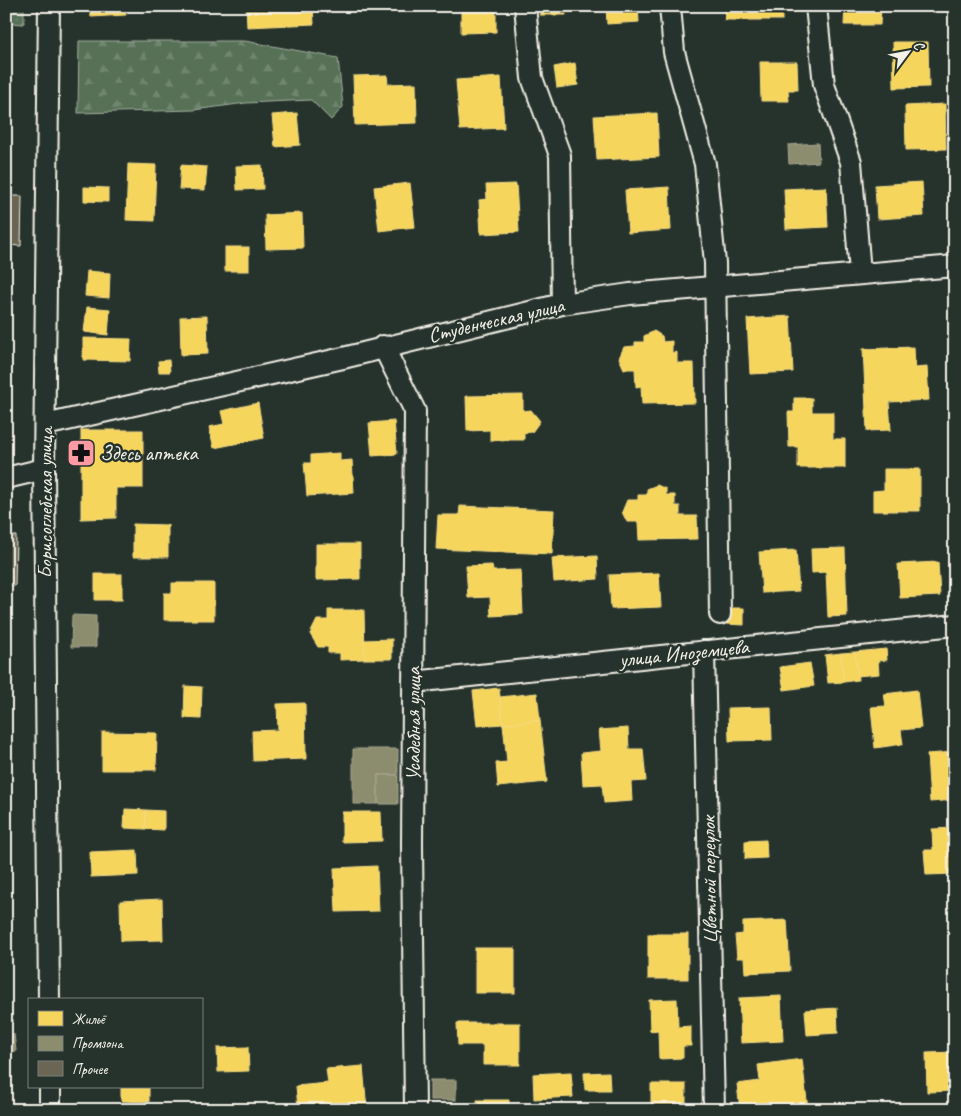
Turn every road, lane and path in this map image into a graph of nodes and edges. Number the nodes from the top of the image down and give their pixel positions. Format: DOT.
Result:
graph roads {
  1 [pos="49,6"];
  2 [pos="526,6"];
  3 [pos="670,6"];
  4 [pos="816,6"];
  5 [pos="955,266"];
  6 [pos="860,273"];
  7 [pos="717,286"];
  8 [pos="562,304"];
  9 [pos="383,346"];
  10 [pos="45,425"];
  11 [pos="44,469"];
  12 [pos="6,478"];
  13 [pos="720,614"];
  14 [pos="955,625"];
  15 [pos="704,651"];
  16 [pos="413,682"];
  17 [pos="49,998"];
  18 [pos="50,1088"];
  19 [pos="50,1110"];
  20 [pos="415,1110"];
  21 [pos="714,1110"];
  1 -- 10 [label="street, Борисоглебская улица"];
  2 -- 8 [label="street"];
  3 -- 7 [label="street"];
  4 -- 6 [label="street"];
  5 -- 6 [label="street, Студенческая улица"];
  6 -- 7 [label="street, Студенческая улица"];
  7 -- 8 [label="street, Студенческая улица"];
  7 -- 13 [label="street"];
  8 -- 9 [label="street, Студенческая улица"];
  9 -- 10 [label="street, Студенческая улица"];
  9 -- 16 [label="street, Усадебная улица"];
  10 -- 11 [label="street, Борисоглебская улица"];
  11 -- 12 [label="street"];
  11 -- 17 [label="street, Борисоглебская улица"];
  14 -- 15 [label="street, улица Иноземцева"];
  15 -- 16 [label="street, улица Иноземцева"];
  15 -- 21 [label="street, Цветной переулок"];
  16 -- 20 [label="street, Усадебная улица"];
  18 -- 19 [label="street"];
}
